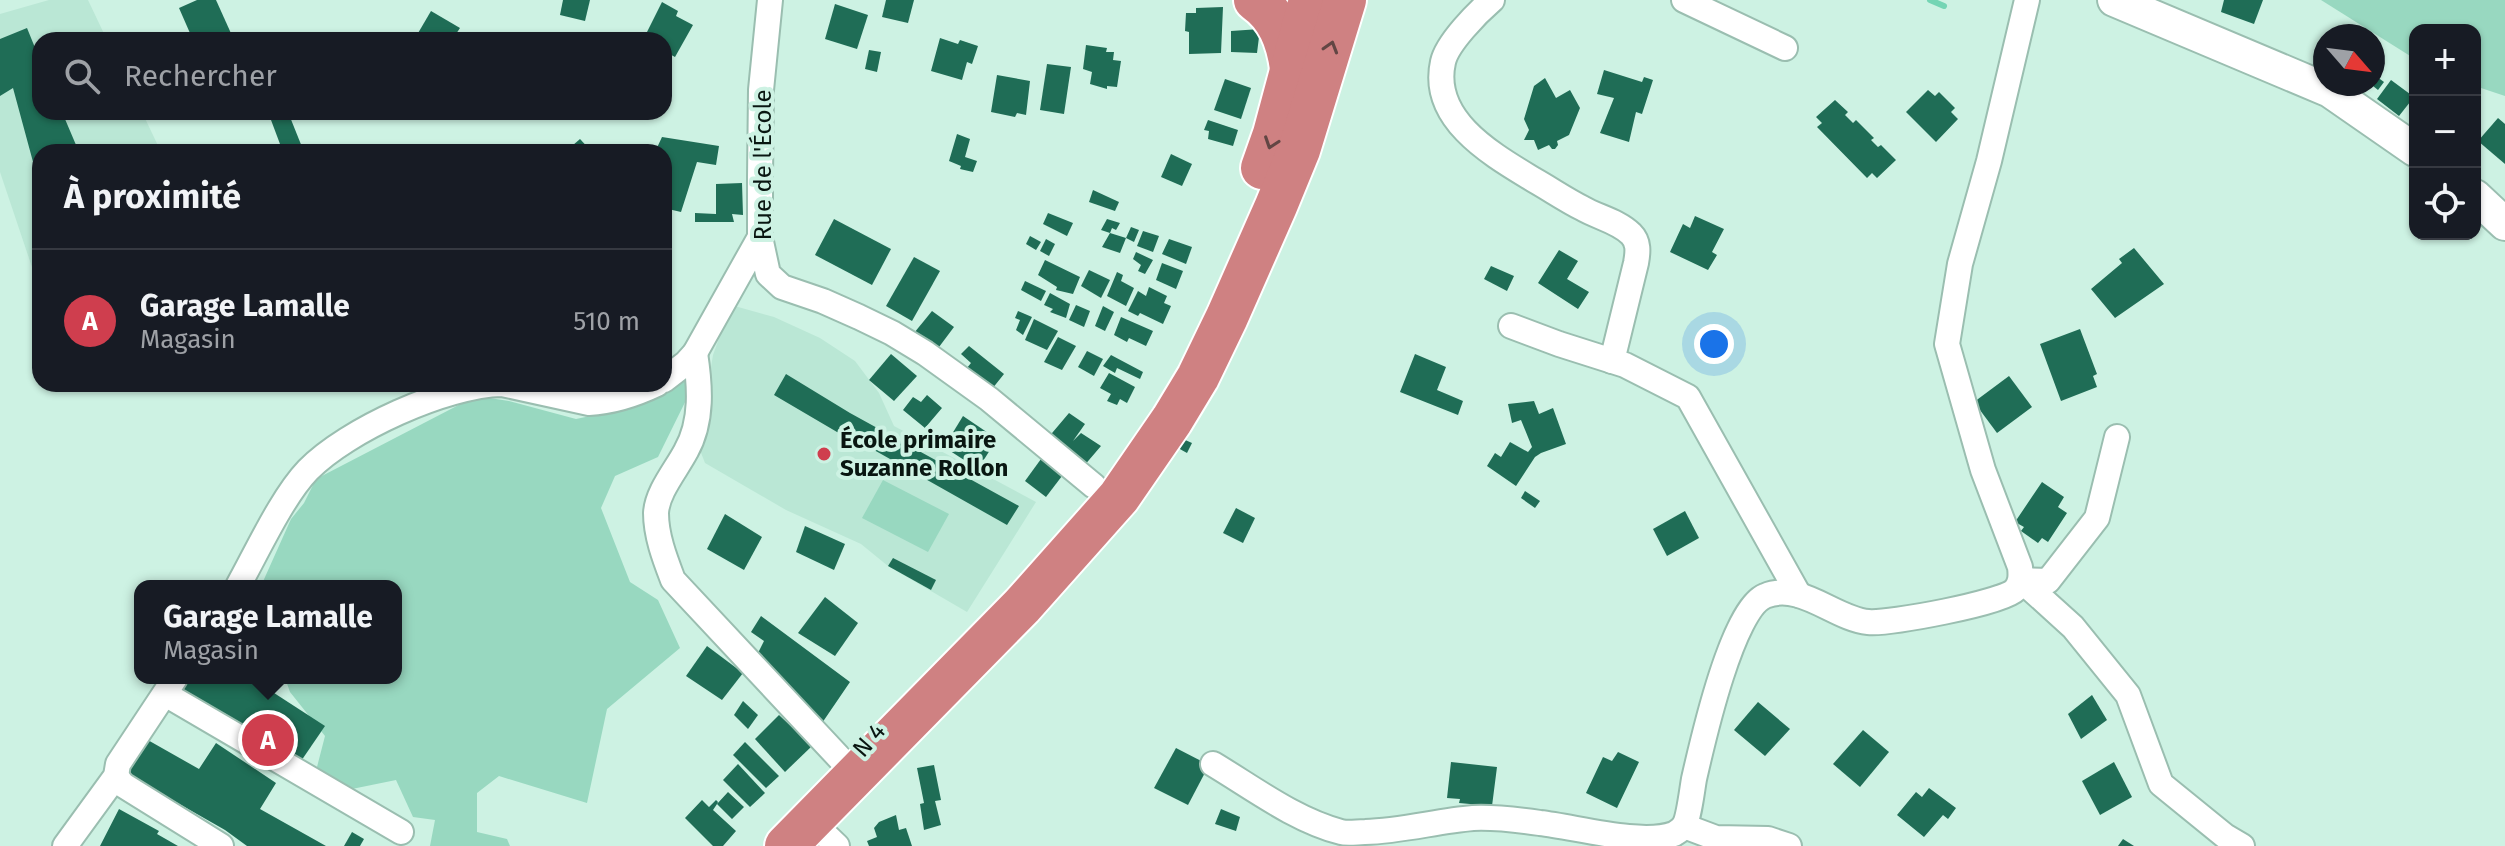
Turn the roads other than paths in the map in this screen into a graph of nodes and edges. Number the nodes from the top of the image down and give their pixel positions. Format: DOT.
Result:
graph roads {
  1 [pos="770,0"];
  2 [pos="1255,0"];
  3 [pos="1310,0"];
  4 [pos="1345,0"];
  5 [pos="1492,0"];
  6 [pos="1684,0"];
  7 [pos="2027,0"];
  8 [pos="2114,0"];
  9 [pos="1785,48"];
  10 [pos="1291,68"];
  11 [pos="2409,146"];
  12 [pos="2481,202"];
  13 [pos="2505,224"];
  14 [pos="760,237"];
  15 [pos="1511,326"];
  16 [pos="695,353"];
  17 [pos="1612,361"];
  18 [pos="672,374"];
  19 [pos="456,392"];
  20 [pos="538,392"];
  21 [pos="639,392"];
  22 [pos="2117,437"];
  23 [pos="1094,486"];
  24 [pos="241,580"];
  25 [pos="2021,580"];
  26 [pos="1799,595"];
  27 [pos="170,686"];
  28 [pos="1213,764"];
  29 [pos="847,766"];
  30 [pos="116,776"];
  31 [pos="1684,826"];
  32 [pos="401,832"];
  33 [pos="811,838"];
  34 [pos="65,846"];
  35 [pos="221,846"];
  36 [pos="771,846"];
  37 [pos="1789,846"];
  38 [pos="2242,846"];
  1 -- 14 [label="street, Rue de l'École"];
  2 -- 10 [label="highway"];
  3 -- 10 [label="highway, N 4"];
  33 -- 4 [label="highway, N 4, one-way"];
  5 -- 17 [label="street"];
  6 -- 9 [label="street"];
  7 -- 25 [label="street"];
  8 -- 11 [label="street"];
  10 -- 23 [label="highway, N 4, one-way"];
  12 -- 13 [label="street"];
  14 -- 16 [label="street"];
  14 -- 23 [label="street, Rue de l'École"];
  15 -- 17 [label="street"];
  16 -- 18 [label="street"];
  16 -- 29 [label="street"];
  17 -- 26 [label="street"];
  19 -- 24 [label="street"];
  20 -- 21 [label="street"];
  22 -- 25 [label="street"];
  23 -- 29 [label="highway, N 4"];
  25 -- 26 [label="street"];
  25 -- 38 [label="street"];
  26 -- 31 [label="street"];
  27 -- 30 [label="street"];
  27 -- 32 [label="street"];
  28 -- 31 [label="street"];
  29 -- 36 [label="highway, N 4"];
  30 -- 34 [label="street"];
  30 -- 35 [label="street"];
  31 -- 37 [label="street"];
}
